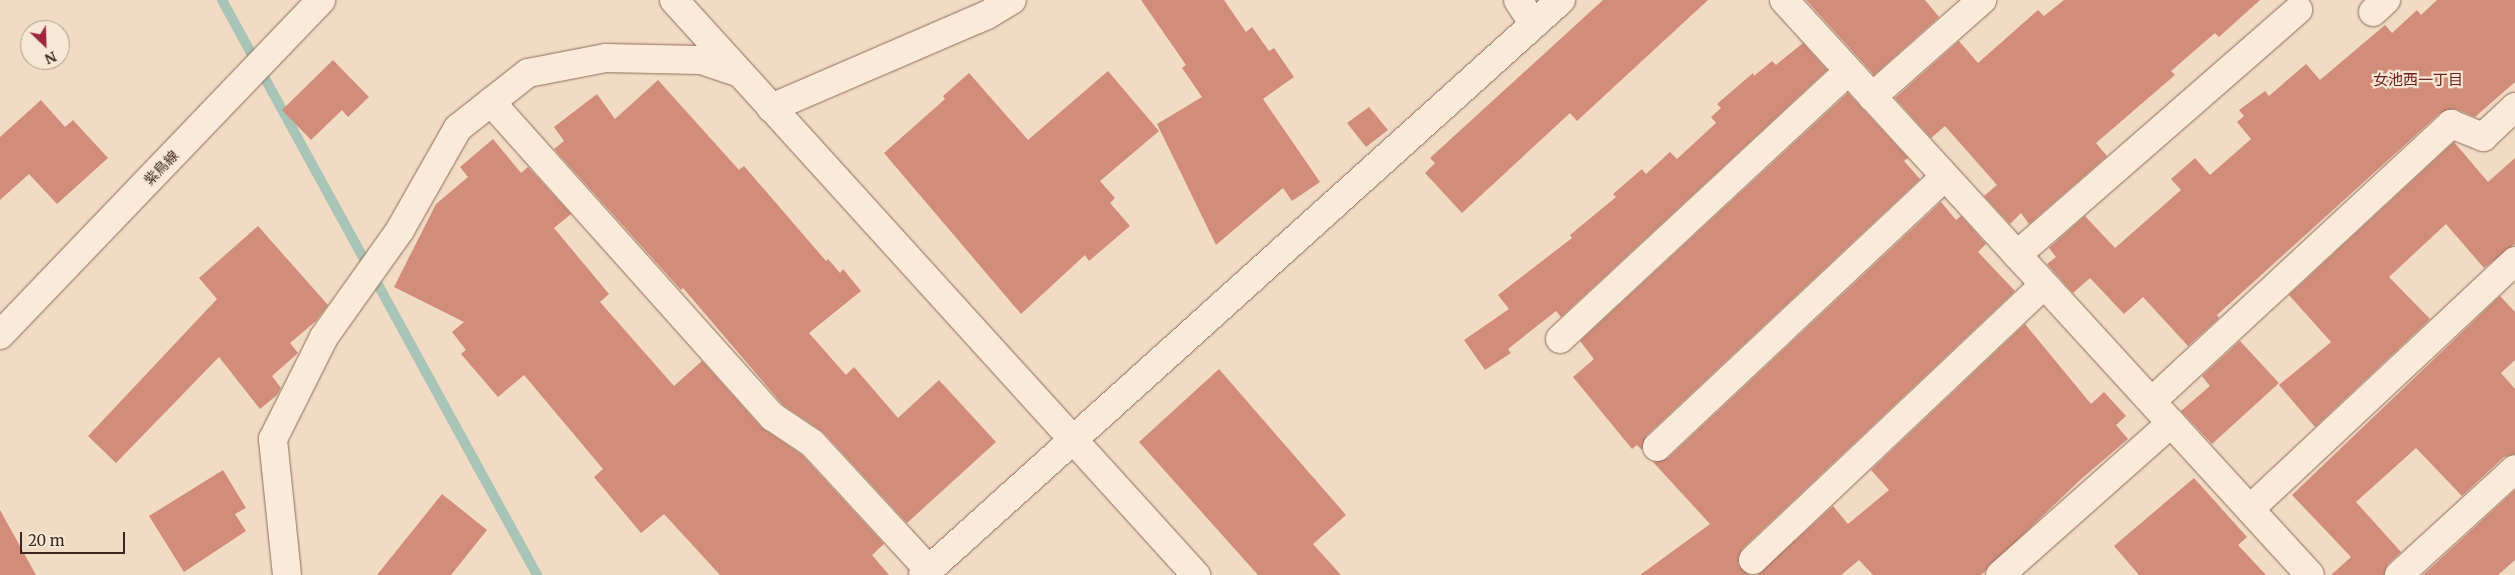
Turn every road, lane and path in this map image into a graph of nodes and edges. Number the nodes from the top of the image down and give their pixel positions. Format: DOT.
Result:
graph roads {
  1 [pos="322,0"];
  2 [pos="674,0"];
  3 [pos="1012,0"];
  4 [pos="1518,0"];
  5 [pos="1561,0"];
  6 [pos="1784,0"];
  7 [pos="1982,0"];
  8 [pos="2298,10"];
  9 [pos="1533,23"];
  10 [pos="1848,71"];
  11 [pos="740,74"];
  12 [pos="1872,97"];
  13 [pos="491,102"];
  14 [pos="772,108"];
  15 [pos="2515,108"];
  16 [pos="1945,177"];
  17 [pos="2017,255"];
  18 [pos="2515,261"];
  19 [pos="2044,284"];
  20 [pos="0,335"];
  21 [pos="1560,339"];
  22 [pos="2152,402"];
  23 [pos="2171,423"];
  24 [pos="1073,440"];
  25 [pos="1658,447"];
  26 [pos="2515,470"];
  27 [pos="2250,509"];
  28 [pos="1753,560"];
  29 [pos="926,573"];
  30 [pos="287,575"];
  31 [pos="1196,575"];
  32 [pos="2000,575"];
  33 [pos="2310,575"];
  34 [pos="2399,575"];
  1 -- 20 [label="street, 紫鳥線"];
  2 -- 11 [label="street"];
  3 -- 14 [label="street"];
  4 -- 9 [label="street"];
  5 -- 9 [label="street"];
  6 -- 10 [label="street"];
  7 -- 12 [label="street"];
  8 -- 17 [label="street"];
  9 -- 24 [label="street"];
  10 -- 12 [label="street"];
  10 -- 21 [label="street"];
  11 -- 13 [label="street"];
  11 -- 14 [label="street"];
  12 -- 16 [label="street"];
  13 -- 29 [label="street"];
  13 -- 30 [label="street"];
  14 -- 24 [label="street"];
  15 -- 22 [label="street"];
  16 -- 17 [label="street"];
  16 -- 25 [label="street"];
  17 -- 19 [label="street"];
  18 -- 27 [label="street"];
  19 -- 22 [label="street"];
  19 -- 28 [label="street"];
  22 -- 23 [label="street"];
  23 -- 27 [label="street"];
  23 -- 32 [label="street"];
  24 -- 29 [label="street"];
  24 -- 31 [label="street"];
  26 -- 34 [label="street"];
  27 -- 33 [label="street"];
}
